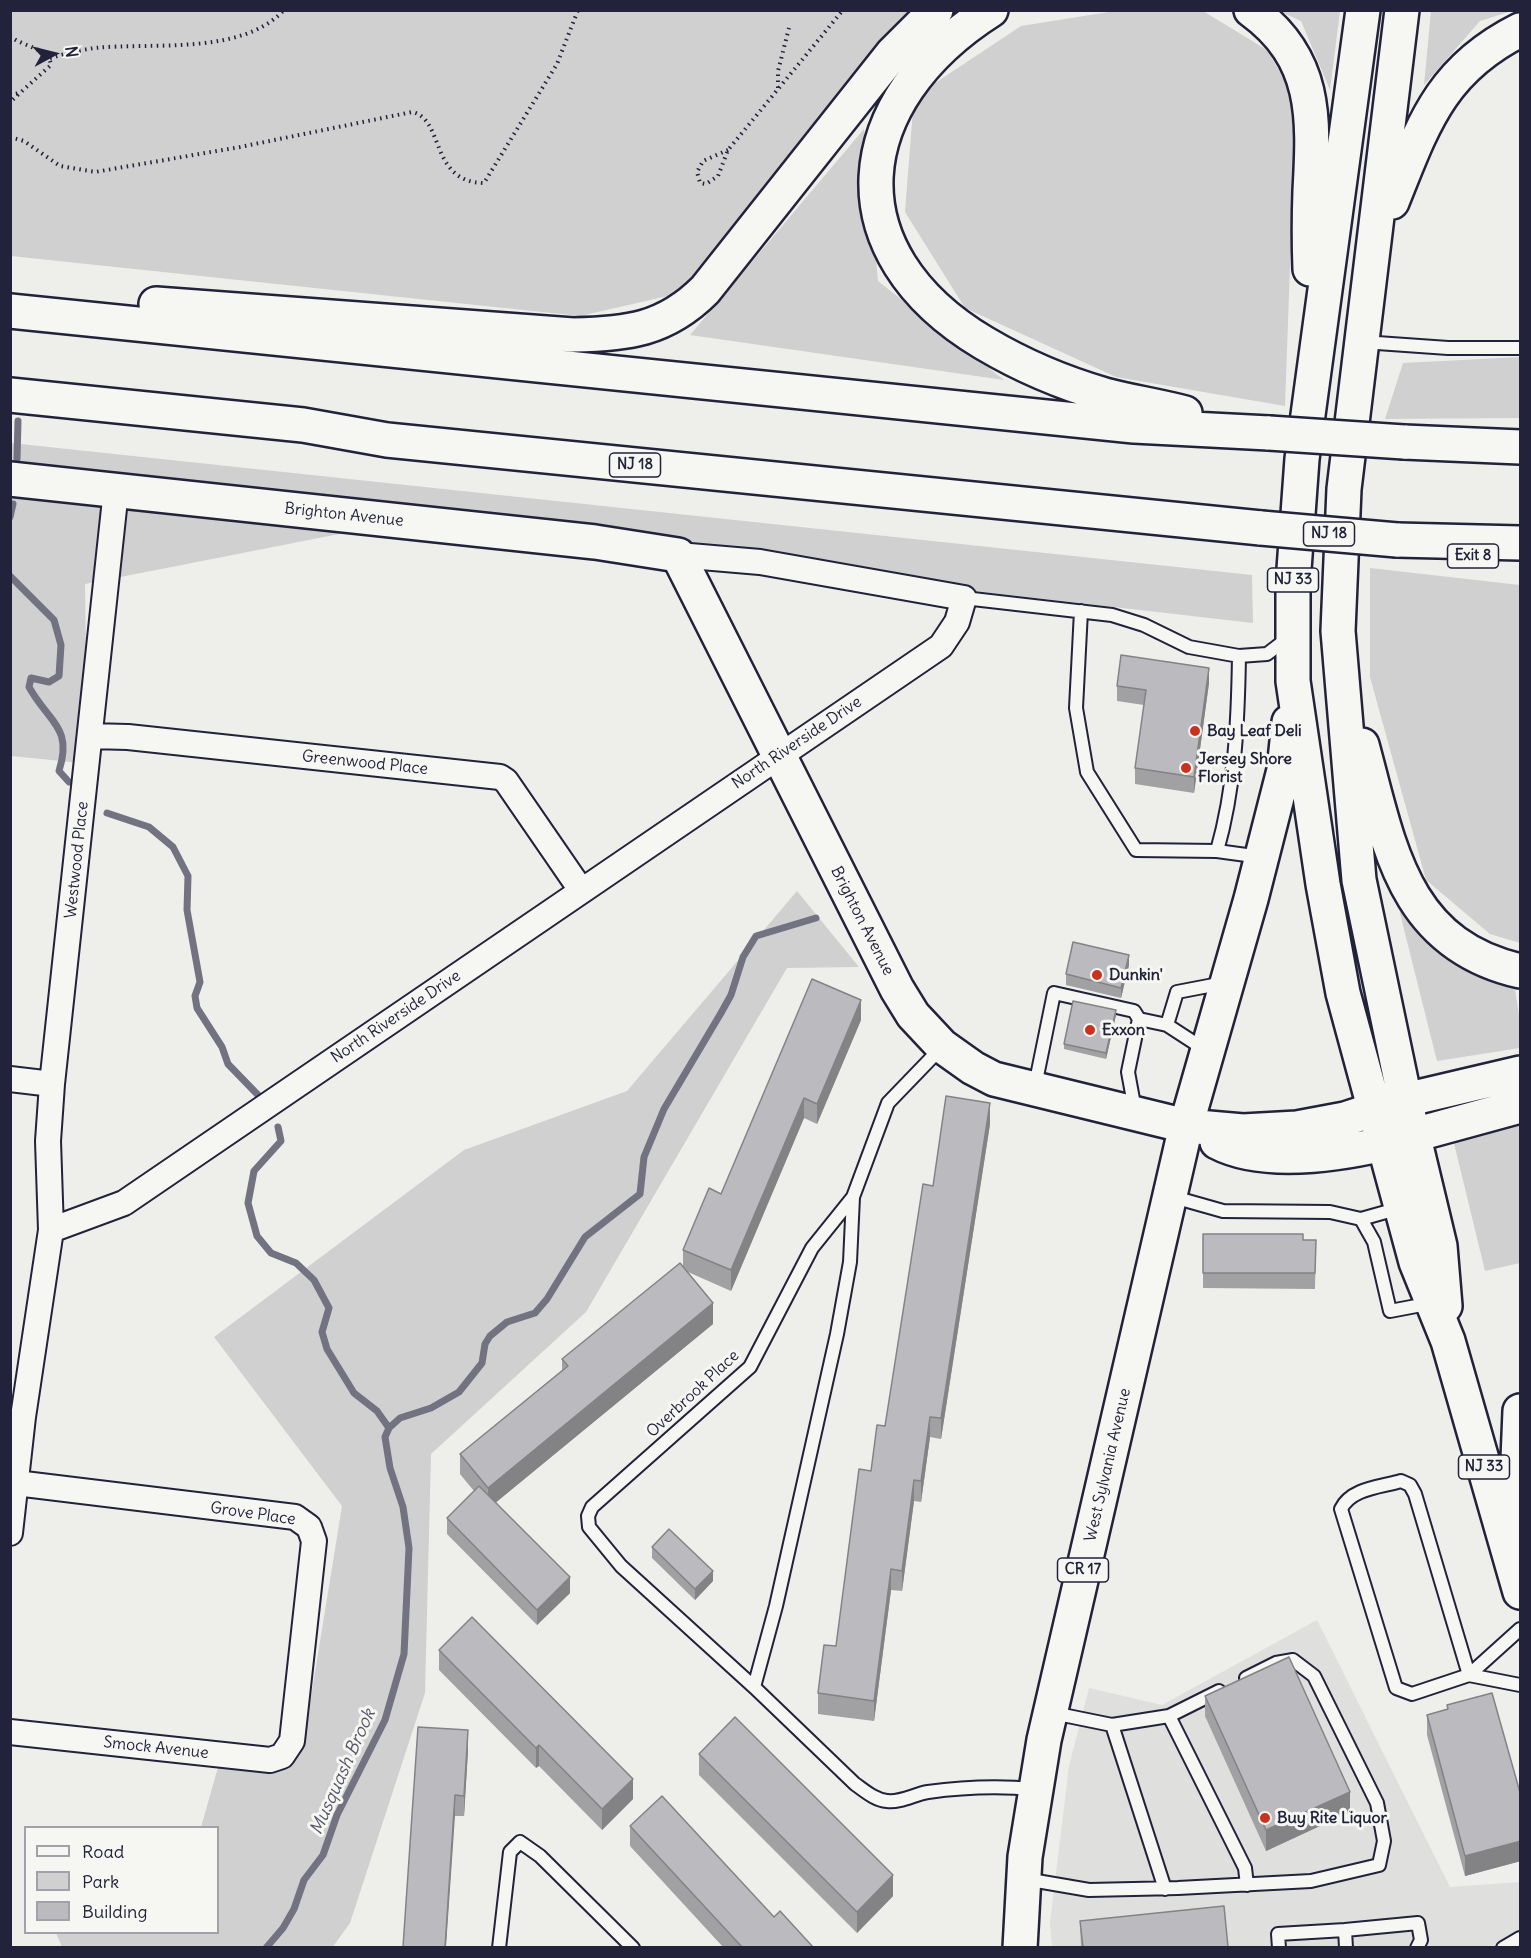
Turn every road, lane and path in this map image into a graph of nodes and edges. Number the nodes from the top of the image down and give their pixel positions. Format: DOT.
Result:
graph roads {
  1 [pos="284,10"];
  2 [pos="578,10"];
  3 [pos="843,10"];
  4 [pos="936,10"];
  5 [pos="991,10"];
  6 [pos="1251,10"];
  7 [pos="1363,10"];
  8 [pos="1402,10"];
  9 [pos="790,24"];
  10 [pos="1521,30"];
  11 [pos="10,36"];
  12 [pos="50,58"];
  13 [pos="778,89"];
  14 [pos="20,93"];
  15 [pos="10,95"];
  16 [pos="10,102"];
  17 [pos="10,137"];
  18 [pos="728,150"];
  19 [pos="1374,249"];
  20 [pos="10,293"];
  21 [pos="10,311"];
  22 [pos="1362,342"];
  23 [pos="1521,348"];
  24 [pos="1312,370"];
  25 [pos="10,395"];
  26 [pos="1258,432"];
  27 [pos="1521,447"];
  28 [pos="10,479"];
  29 [pos="116,490"];
  30 [pos="1412,541"];
  31 [pos="1521,543"];
  32 [pos="678,555"];
  33 [pos="1521,565"];
  34 [pos="964,598"];
  35 [pos="1081,611"];
  36 [pos="1293,634"];
  37 [pos="1239,657"];
  38 [pos="1342,671"];
  39 [pos="1293,681"];
  40 [pos="90,736"];
  41 [pos="778,755"];
  42 [pos="1217,851"];
  43 [pos="1262,858"];
  44 [pos="581,890"];
  45 [pos="1521,971"];
  46 [pos="1228,983"];
  47 [pos="1139,1019"];
  48 [pos="1167,1025"];
  49 [pos="942,1046"];
  50 [pos="1208,1052"];
  51 [pos="1521,1072"];
  52 [pos="10,1079"];
  53 [pos="52,1084"];
  54 [pos="1035,1090"];
  55 [pos="1405,1100"];
  56 [pos="1521,1106"];
  57 [pos="1374,1109"];
  58 [pos="1136,1114"];
  59 [pos="1186,1126"];
  60 [pos="1414,1135"];
  61 [pos="1383,1144"];
  62 [pos="1170,1196"];
  63 [pos="853,1197"];
  64 [pos="1401,1207"];
  65 [pos="1361,1219"];
  66 [pos="51,1230"];
  67 [pos="1433,1303"];
  68 [pos="1448,1341"];
  69 [pos="1521,1411"];
  70 [pos="16,1483"];
  71 [pos="1521,1514"];
  72 [pos="10,1533"];
  73 [pos="1521,1592"];
  74 [pos="1521,1629"];
  75 [pos="1469,1675"];
  76 [pos="1521,1684"];
  77 [pos="754,1687"];
  78 [pos="1050,1712"];
  79 [pos="1169,1716"];
  80 [pos="1112,1725"];
  81 [pos="10,1732"];
  82 [pos="292,1741"];
  83 [pos="1035,1789"];
  84 [pos="1023,1878"];
  85 [pos="1247,1885"];
  86 [pos="1165,1888"];
  87 [pos="1345,1930"];
  88 [pos="1521,1938"];
  89 [pos="499,1947"];
  90 [pos="633,1947"];
  91 [pos="1020,1947"];
  92 [pos="1279,1947"];
  93 [pos="1346,1947"];
  94 [pos="1417,1947"];
  95 [pos="1503,1947"];
  1 -- 12 [label="path"];
  2 -- 17 [label="path"];
  3 -- 13 [label="path"];
  4 -- 20 [label="main road"];
  5 -- 26 [label="main road"];
  6 -- 24 [label="main road"];
  7 -- 24 [label="main road, NJ 33"];
  8 -- 19 [label="main road, NJ 33"];
  9 -- 13 [label="path"];
  10 -- 19 [label="main road"];
  11 -- 12 [label="path"];
  12 -- 14 [label="path"];
  13 -- 18 [label="path"];
  14 -- 15 [label="path"];
  14 -- 16 [label="path"];
  18 -- 18 [label="path"];
  19 -- 22 [label="main road, NJ 33"];
  21 -- 26 [label="main road"];
  22 -- 23 [label="lane"];
  22 -- 38 [label="main road, NJ 33"];
  24 -- 36 [label="main road, NJ 33"];
  25 -- 30 [label="main road, NJ 18, bridge"];
  26 -- 27 [label="main road, bridge"];
  28 -- 29 [label="main road, Brighton Avenue"];
  29 -- 32 [label="main road, Brighton Avenue"];
  29 -- 40 [label="street, Westwood Place"];
  30 -- 31 [label="main road, NJ 18"];
  30 -- 33 [label="main road, Exit 8"];
  32 -- 34 [label="street, Brighton Avenue"];
  32 -- 41 [label="main road, Brighton Avenue"];
  34 -- 35 [label="lane"];
  34 -- 41 [label="street, North Riverside Drive"];
  35 -- 37 [label="lane"];
  35 -- 42 [label="lane"];
  36 -- 37 [label="lane"];
  36 -- 39 [label="main road, NJ 33"];
  37 -- 42 [label="lane"];
  38 -- 45 [label="main road"];
  38 -- 55 [label="main road, NJ 33"];
  39 -- 43 [label="main road, West Sylvania Avenue"];
  39 -- 57 [label="main road, NJ 33"];
  40 -- 44 [label="street, Greenwood Place"];
  40 -- 53 [label="street, Westwood Place"];
  41 -- 44 [label="street, North Riverside Drive"];
  41 -- 49 [label="main road, Brighton Avenue"];
  42 -- 43 [label="lane"];
  43 -- 46 [label="main road, West Sylvania Avenue"];
  44 -- 66 [label="street, North Riverside Drive"];
  46 -- 48 [label="lane"];
  46 -- 50 [label="main road, West Sylvania Avenue"];
  47 -- 48 [label="lane"];
  47 -- 54 [label="lane"];
  47 -- 58 [label="lane"];
  48 -- 50 [label="lane"];
  49 -- 54 [label="main road, Brighton Avenue"];
  49 -- 63 [label="lane, Overbrook Place"];
  50 -- 59 [label="main road, West Sylvania Avenue"];
  51 -- 55 [label="main road, Brighton Avenue"];
  52 -- 53 [label="street"];
  53 -- 66 [label="street, Westwood Place"];
  54 -- 58 [label="main road, Brighton Avenue"];
  55 -- 57 [label="main road, Brighton Avenue"];
  55 -- 60 [label="main road, NJ 33"];
  56 -- 60 [label="main road, Brighton Avenue"];
  57 -- 59 [label="main road, Brighton Avenue"];
  57 -- 61 [label="main road, NJ 33"];
  58 -- 59 [label="main road, Brighton Avenue"];
  59 -- 61 [label="main road, Brighton Avenue"];
  59 -- 62 [label="main road, West Sylvania Avenue / CR 17"];
  60 -- 61 [label="main road, Brighton Avenue"];
  60 -- 68 [label="main road, NJ 33"];
  61 -- 64 [label="main road, NJ 33"];
  62 -- 65 [label="lane"];
  62 -- 78 [label="main road, West Sylvania Avenue / CR 17"];
  63 -- 77 [label="lane"];
  63 -- 77 [label="lane, Overbrook Place"];
  64 -- 65 [label="lane"];
  64 -- 67 [label="main road, NJ 33"];
  65 -- 67 [label="lane"];
  66 -- 70 [label="street"];
  67 -- 68 [label="main road, NJ 33"];
  68 -- 73 [label="main road, NJ 33"];
  69 -- 71 [label="main road"];
  70 -- 72 [label="street"];
  70 -- 82 [label="street, Grove Place"];
  74 -- 75 [label="lane"];
  75 -- 75 [label="lane"];
  75 -- 76 [label="lane"];
  77 -- 83 [label="lane"];
  78 -- 80 [label="lane"];
  78 -- 83 [label="main road, West Sylvania Avenue / CR 17"];
  79 -- 80 [label="lane"];
  79 -- 85 [label="lane"];
  79 -- 85 [label="lane"];
  80 -- 86 [label="lane"];
  81 -- 82 [label="street, Smock Avenue"];
  83 -- 84 [label="main road, West Sylvania Avenue / CR 17"];
  84 -- 86 [label="lane"];
  84 -- 91 [label="main road, West Sylvania Avenue / CR 17"];
  85 -- 86 [label="lane"];
  87 -- 92 [label="lane"];
  87 -- 93 [label="lane"];
  87 -- 94 [label="lane"];
  88 -- 95 [label="lane"];
  89 -- 90 [label="lane"];
}
